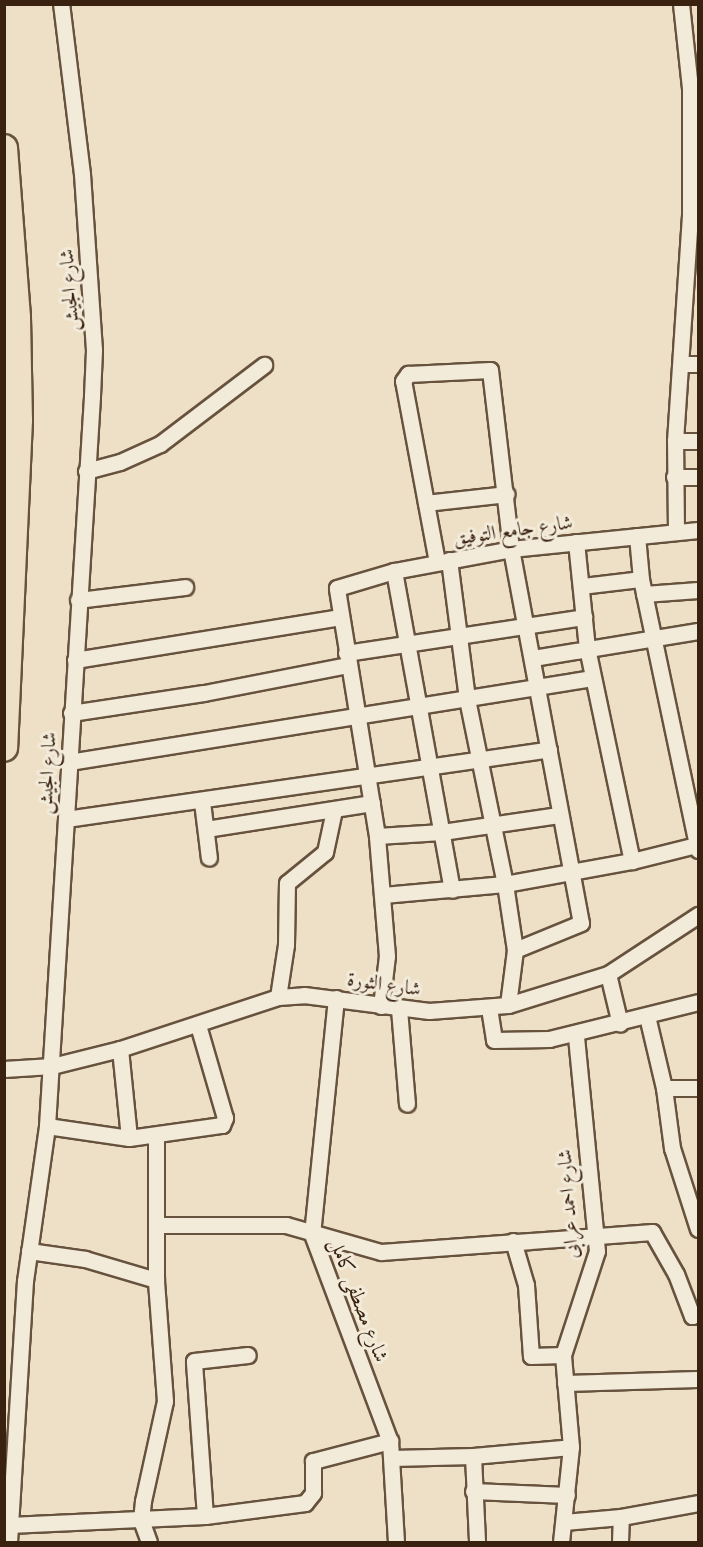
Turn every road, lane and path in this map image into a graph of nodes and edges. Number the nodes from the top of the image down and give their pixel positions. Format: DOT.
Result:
graph roads {
  1 [pos="61,4"];
  2 [pos="681,4"];
  3 [pos="694,88"];
  4 [pos="4,148"];
  5 [pos="694,216"];
  6 [pos="694,237"];
  7 [pos="681,364"];
  8 [pos="699,364"];
  9 [pos="264,365"];
  10 [pos="675,441"];
  11 [pos="699,441"];
  12 [pos="86,471"];
  13 [pos="674,477"];
  14 [pos="699,477"];
  15 [pos="507,494"];
  16 [pos="426,503"];
  17 [pos="699,530"];
  18 [pos="676,532"];
  19 [pos="637,536"];
  20 [pos="576,542"];
  21 [pos="511,549"];
  22 [pos="443,561"];
  23 [pos="394,571"];
  24 [pos="185,586"];
  25 [pos="582,586"];
  26 [pos="643,587"];
  27 [pos="699,590"];
  28 [pos="78,600"];
  29 [pos="341,617"];
  30 [pos="584,617"];
  31 [pos="525,624"];
  32 [pos="699,631"];
  33 [pos="457,634"];
  34 [pos="652,638"];
  35 [pos="406,644"];
  36 [pos="587,648"];
  37 [pos="533,658"];
  38 [pos="347,659"];
  39 [pos="75,660"];
  40 [pos="592,678"];
  41 [pos="538,686"];
  42 [pos="467,699"];
  43 [pos="416,708"];
  44 [pos="71,713"];
  45 [pos="357,716"];
  46 [pos="4,748"];
  47 [pos="549,749"];
  48 [pos="479,759"];
  49 [pos="69,762"];
  50 [pos="427,768"];
  51 [pos="369,775"];
  52 [pos="202,802"];
  53 [pos="372,803"];
  54 [pos="334,810"];
  55 [pos="559,815"];
  56 [pos="66,819"];
  57 [pos="493,824"];
  58 [pos="206,829"];
  59 [pos="442,832"];
  60 [pos="377,836"];
  61 [pos="697,848"];
  62 [pos="209,858"];
  63 [pos="632,861"];
  64 [pos="569,873"];
  65 [pos="505,884"];
  66 [pos="452,891"];
  67 [pos="383,895"];
  68 [pos="699,915"];
  69 [pos="514,950"];
  70 [pos="608,974"];
  71 [pos="278,998"];
  72 [pos="336,998"];
  73 [pos="699,1002"];
  74 [pos="508,1005"];
  75 [pos="381,1006"];
  76 [pos="489,1008"];
  77 [pos="399,1009"];
  78 [pos="647,1016"];
  79 [pos="620,1024"];
  80 [pos="198,1025"];
  81 [pos="576,1035"];
  82 [pos="120,1049"];
  83 [pos="52,1066"];
  84 [pos="5,1069"];
  85 [pos="664,1088"];
  86 [pos="699,1088"];
  87 [pos="407,1104"];
  88 [pos="47,1126"];
  89 [pos="156,1136"];
  90 [pos="129,1138"];
  91 [pos="158,1225"];
  92 [pos="699,1229"];
  93 [pos="312,1234"];
  94 [pos="596,1235"];
  95 [pos="513,1241"];
  96 [pos="29,1251"];
  97 [pos="156,1280"];
  98 [pos="699,1314"];
  99 [pos="248,1355"];
  100 [pos="563,1355"];
  101 [pos="699,1379"];
  102 [pos="565,1383"];
  103 [pos="390,1441"];
  104 [pos="571,1447"];
  105 [pos="473,1456"];
  106 [pos="392,1458"];
  107 [pos="473,1491"];
  108 [pos="567,1495"];
  109 [pos="699,1503"];
  110 [pos="205,1516"];
  111 [pos="621,1517"];
  112 [pos="141,1520"];
  113 [pos="564,1522"];
  114 [pos="9,1525"];
  115 [pos="9,1542"];
  116 [pos="148,1542"];
  117 [pos="396,1542"];
  118 [pos="477,1542"];
  119 [pos="561,1542"];
  120 [pos="620,1542"];
  1 -- 12 [label="street, شارع الجيش"];
  2 -- 3 [label="street"];
  3 -- 5 [label="street"];
  4 -- 46 [label="highway"];
  5 -- 6 [label="street"];
  6 -- 7 [label="street"];
  7 -- 8 [label="street"];
  7 -- 10 [label="street"];
  9 -- 12 [label="street"];
  10 -- 11 [label="street"];
  10 -- 13 [label="street"];
  12 -- 28 [label="street, شارع الجيش"];
  13 -- 14 [label="street"];
  13 -- 18 [label="street"];
  15 -- 16 [label="street"];
  15 -- 16 [label="street"];
  15 -- 21 [label="street"];
  16 -- 22 [label="street"];
  17 -- 18 [label="street, شارع جامع التوفيق"];
  18 -- 19 [label="street, شارع جامع التوفيق"];
  19 -- 20 [label="street, شارع جامع التوفيق"];
  19 -- 26 [label="street"];
  20 -- 21 [label="street, شارع جامع التوفيق"];
  20 -- 25 [label="street"];
  21 -- 22 [label="street, شارع جامع التوفيق"];
  21 -- 31 [label="street"];
  22 -- 23 [label="street, شارع جامع التوفيق"];
  22 -- 33 [label="street"];
  23 -- 29 [label="street, شارع جامع التوفيق"];
  23 -- 35 [label="street"];
  24 -- 28 [label="street"];
  25 -- 26 [label="street"];
  25 -- 30 [label="street"];
  26 -- 27 [label="street"];
  26 -- 34 [label="street"];
  28 -- 39 [label="street, شارع الجيش"];
  29 -- 38 [label="street"];
  29 -- 39 [label="street"];
  30 -- 31 [label="street"];
  30 -- 36 [label="street"];
  31 -- 33 [label="street"];
  31 -- 37 [label="street"];
  32 -- 34 [label="street"];
  33 -- 35 [label="street"];
  33 -- 42 [label="street"];
  34 -- 36 [label="street"];
  34 -- 61 [label="street"];
  35 -- 38 [label="street"];
  35 -- 43 [label="street"];
  36 -- 37 [label="street"];
  36 -- 40 [label="street"];
  37 -- 41 [label="street"];
  38 -- 44 [label="street"];
  38 -- 45 [label="street"];
  39 -- 44 [label="street, شارع الجيش"];
  40 -- 41 [label="street"];
  40 -- 63 [label="street"];
  41 -- 42 [label="street"];
  41 -- 47 [label="street"];
  42 -- 43 [label="street"];
  42 -- 48 [label="street"];
  43 -- 45 [label="street"];
  43 -- 50 [label="street"];
  44 -- 49 [label="street, شارع الجيش"];
  45 -- 49 [label="street"];
  45 -- 51 [label="street"];
  47 -- 48 [label="street"];
  47 -- 55 [label="street"];
  48 -- 50 [label="street"];
  48 -- 57 [label="street"];
  49 -- 56 [label="street, شارع الجيش"];
  50 -- 51 [label="street"];
  50 -- 59 [label="street"];
  51 -- 52 [label="street"];
  51 -- 53 [label="street"];
  52 -- 56 [label="street"];
  52 -- 58 [label="street"];
  53 -- 54 [label="street"];
  53 -- 60 [label="street"];
  54 -- 58 [label="street"];
  54 -- 71 [label="street"];
  55 -- 57 [label="street"];
  55 -- 64 [label="street"];
  56 -- 83 [label="street, شارع الجيش"];
  57 -- 59 [label="street"];
  57 -- 65 [label="street"];
  58 -- 62 [label="street"];
  59 -- 60 [label="street"];
  59 -- 66 [label="street"];
  60 -- 67 [label="street"];
  61 -- 63 [label="street"];
  63 -- 64 [label="street"];
  64 -- 65 [label="street"];
  64 -- 69 [label="street"];
  65 -- 66 [label="street"];
  65 -- 69 [label="street"];
  66 -- 67 [label="street"];
  67 -- 75 [label="street"];
  68 -- 70 [label="street, شارع الثورة"];
  69 -- 74 [label="street"];
  70 -- 74 [label="street, شارع الثورة"];
  70 -- 79 [label="street"];
  71 -- 72 [label="street, شارع الثورة"];
  71 -- 80 [label="street, شارع الثورة"];
  72 -- 75 [label="street, شارع الثورة"];
  72 -- 93 [label="street, شارع مصطفى كامل"];
  73 -- 78 [label="street"];
  74 -- 76 [label="street, شارع الثورة"];
  75 -- 77 [label="street, شارع الثورة"];
  76 -- 77 [label="street, شارع الثورة"];
  76 -- 81 [label="street"];
  77 -- 87 [label="street"];
  78 -- 79 [label="street"];
  78 -- 85 [label="street"];
  79 -- 81 [label="street"];
  80 -- 82 [label="street, شارع الثورة"];
  80 -- 89 [label="street"];
  81 -- 94 [label="street, شارع احمد عرابى"];
  82 -- 83 [label="street, شارع الثورة"];
  82 -- 90 [label="street"];
  83 -- 84 [label="street, شارع الثورة"];
  83 -- 88 [label="street, شارع الجيش"];
  85 -- 86 [label="street"];
  85 -- 92 [label="street"];
  88 -- 90 [label="street"];
  88 -- 96 [label="street, شارع الجيش"];
  89 -- 90 [label="street"];
  89 -- 91 [label="street"];
  91 -- 93 [label="street"];
  91 -- 97 [label="street"];
  93 -- 95 [label="street"];
  93 -- 103 [label="street, شارع مصطفى كامل"];
  94 -- 95 [label="street"];
  94 -- 98 [label="street"];
  94 -- 100 [label="street, شارع احمد عرابى"];
  95 -- 100 [label="street"];
  96 -- 97 [label="street"];
  96 -- 114 [label="street, شارع الجيش"];
  97 -- 112 [label="street"];
  99 -- 110 [label="street"];
  100 -- 102 [label="street, شارع احمد عرابى"];
  101 -- 102 [label="street"];
  102 -- 104 [label="street, شارع احمد عرابى"];
  103 -- 106 [label="street, شارع مصطفى كامل"];
  103 -- 110 [label="street"];
  104 -- 105 [label="street"];
  104 -- 108 [label="street, شارع احمد عرابى"];
  105 -- 106 [label="street"];
  105 -- 107 [label="street"];
  106 -- 117 [label="street, شارع مصطفى كامل"];
  107 -- 108 [label="street"];
  107 -- 118 [label="street"];
  108 -- 113 [label="street, شارع احمد عرابى"];
  109 -- 111 [label="street"];
  110 -- 112 [label="street"];
  111 -- 113 [label="street"];
  111 -- 120 [label="street"];
  112 -- 114 [label="street"];
  112 -- 116 [label="street"];
  113 -- 119 [label="street, شارع احمد عرابى"];
  114 -- 115 [label="street, شارع الجيش"];
}
